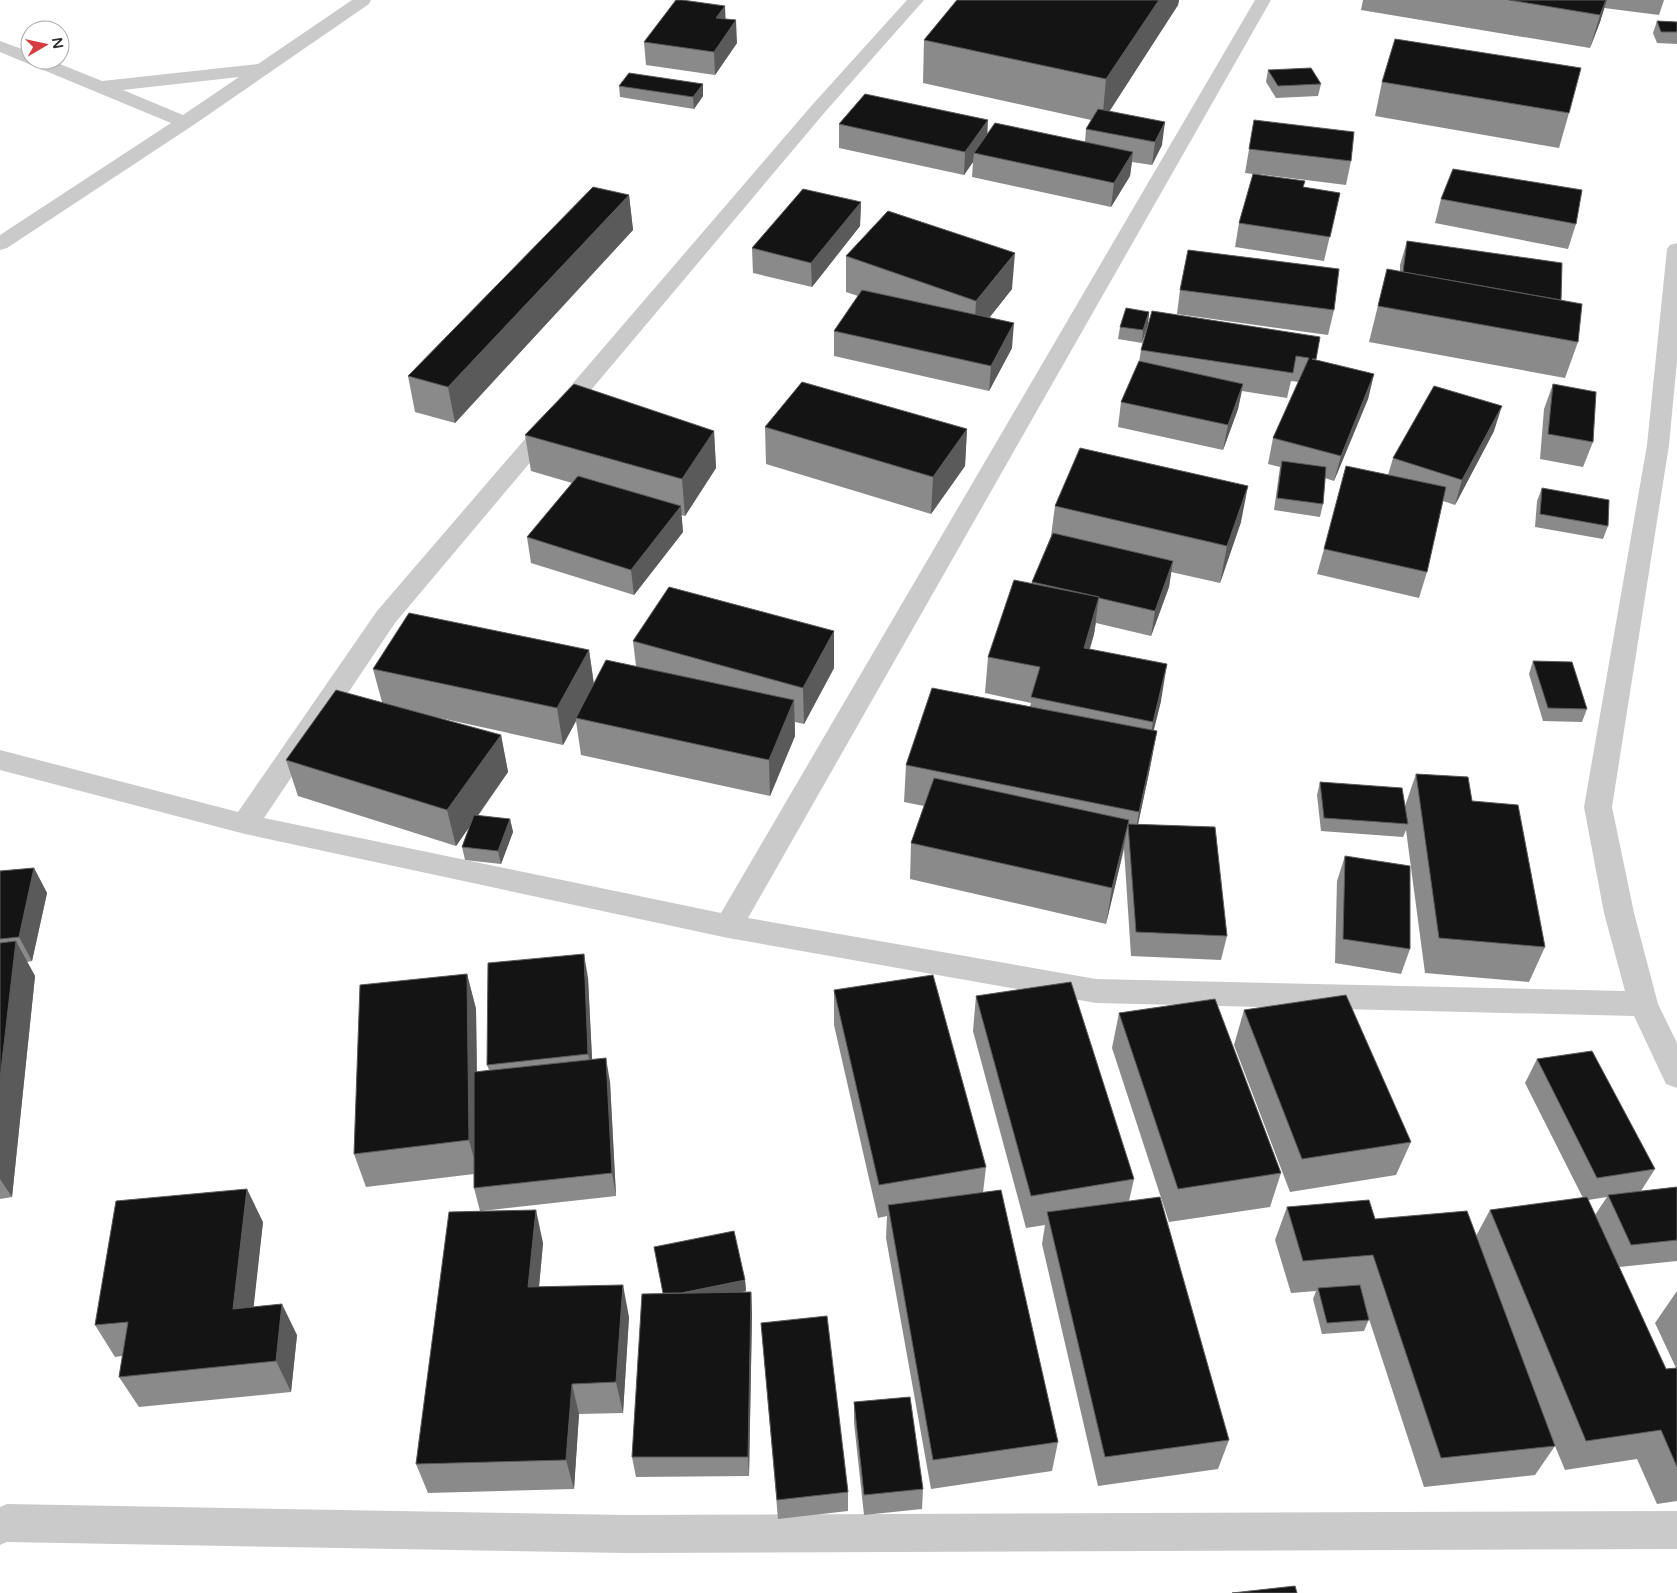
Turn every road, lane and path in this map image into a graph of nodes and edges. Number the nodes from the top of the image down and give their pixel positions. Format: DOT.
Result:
graph roads {
  1 [pos="363,0"];
  2 [pos="916,0"];
  3 [pos="1263,0"];
  4 [pos="0,46"];
  5 [pos="20,54"];
  6 [pos="264,68"];
  7 [pos="60,70"];
  8 [pos="102,87"];
  9 [pos="185,122"];
  10 [pos="0,244"];
  11 [pos="1677,249"];
  12 [pos="1667,446"];
  13 [pos="0,760"];
  14 [pos="245,824"];
  15 [pos="728,926"];
  16 [pos="1643,1004"];
  17 [pos="1677,1075"];
  18 [pos="0,1526"];
  19 [pos="1677,1530"];
  1 -- 6 [label="street"];
  2 -- 14 [label="street"];
  3 -- 15 [label="street"];
  4 -- 5 [label="street"];
  6 -- 8 [label="street"];
  6 -- 9 [label="street"];
  7 -- 8 [label="street"];
  8 -- 9 [label="street"];
  9 -- 10 [label="street"];
  11 -- 12 [label="street"];
  12 -- 16 [label="street"];
  13 -- 14 [label="street"];
  14 -- 15 [label="street"];
  15 -- 16 [label="street"];
  16 -- 17 [label="street"];
  18 -- 19 [label="street"];
}
